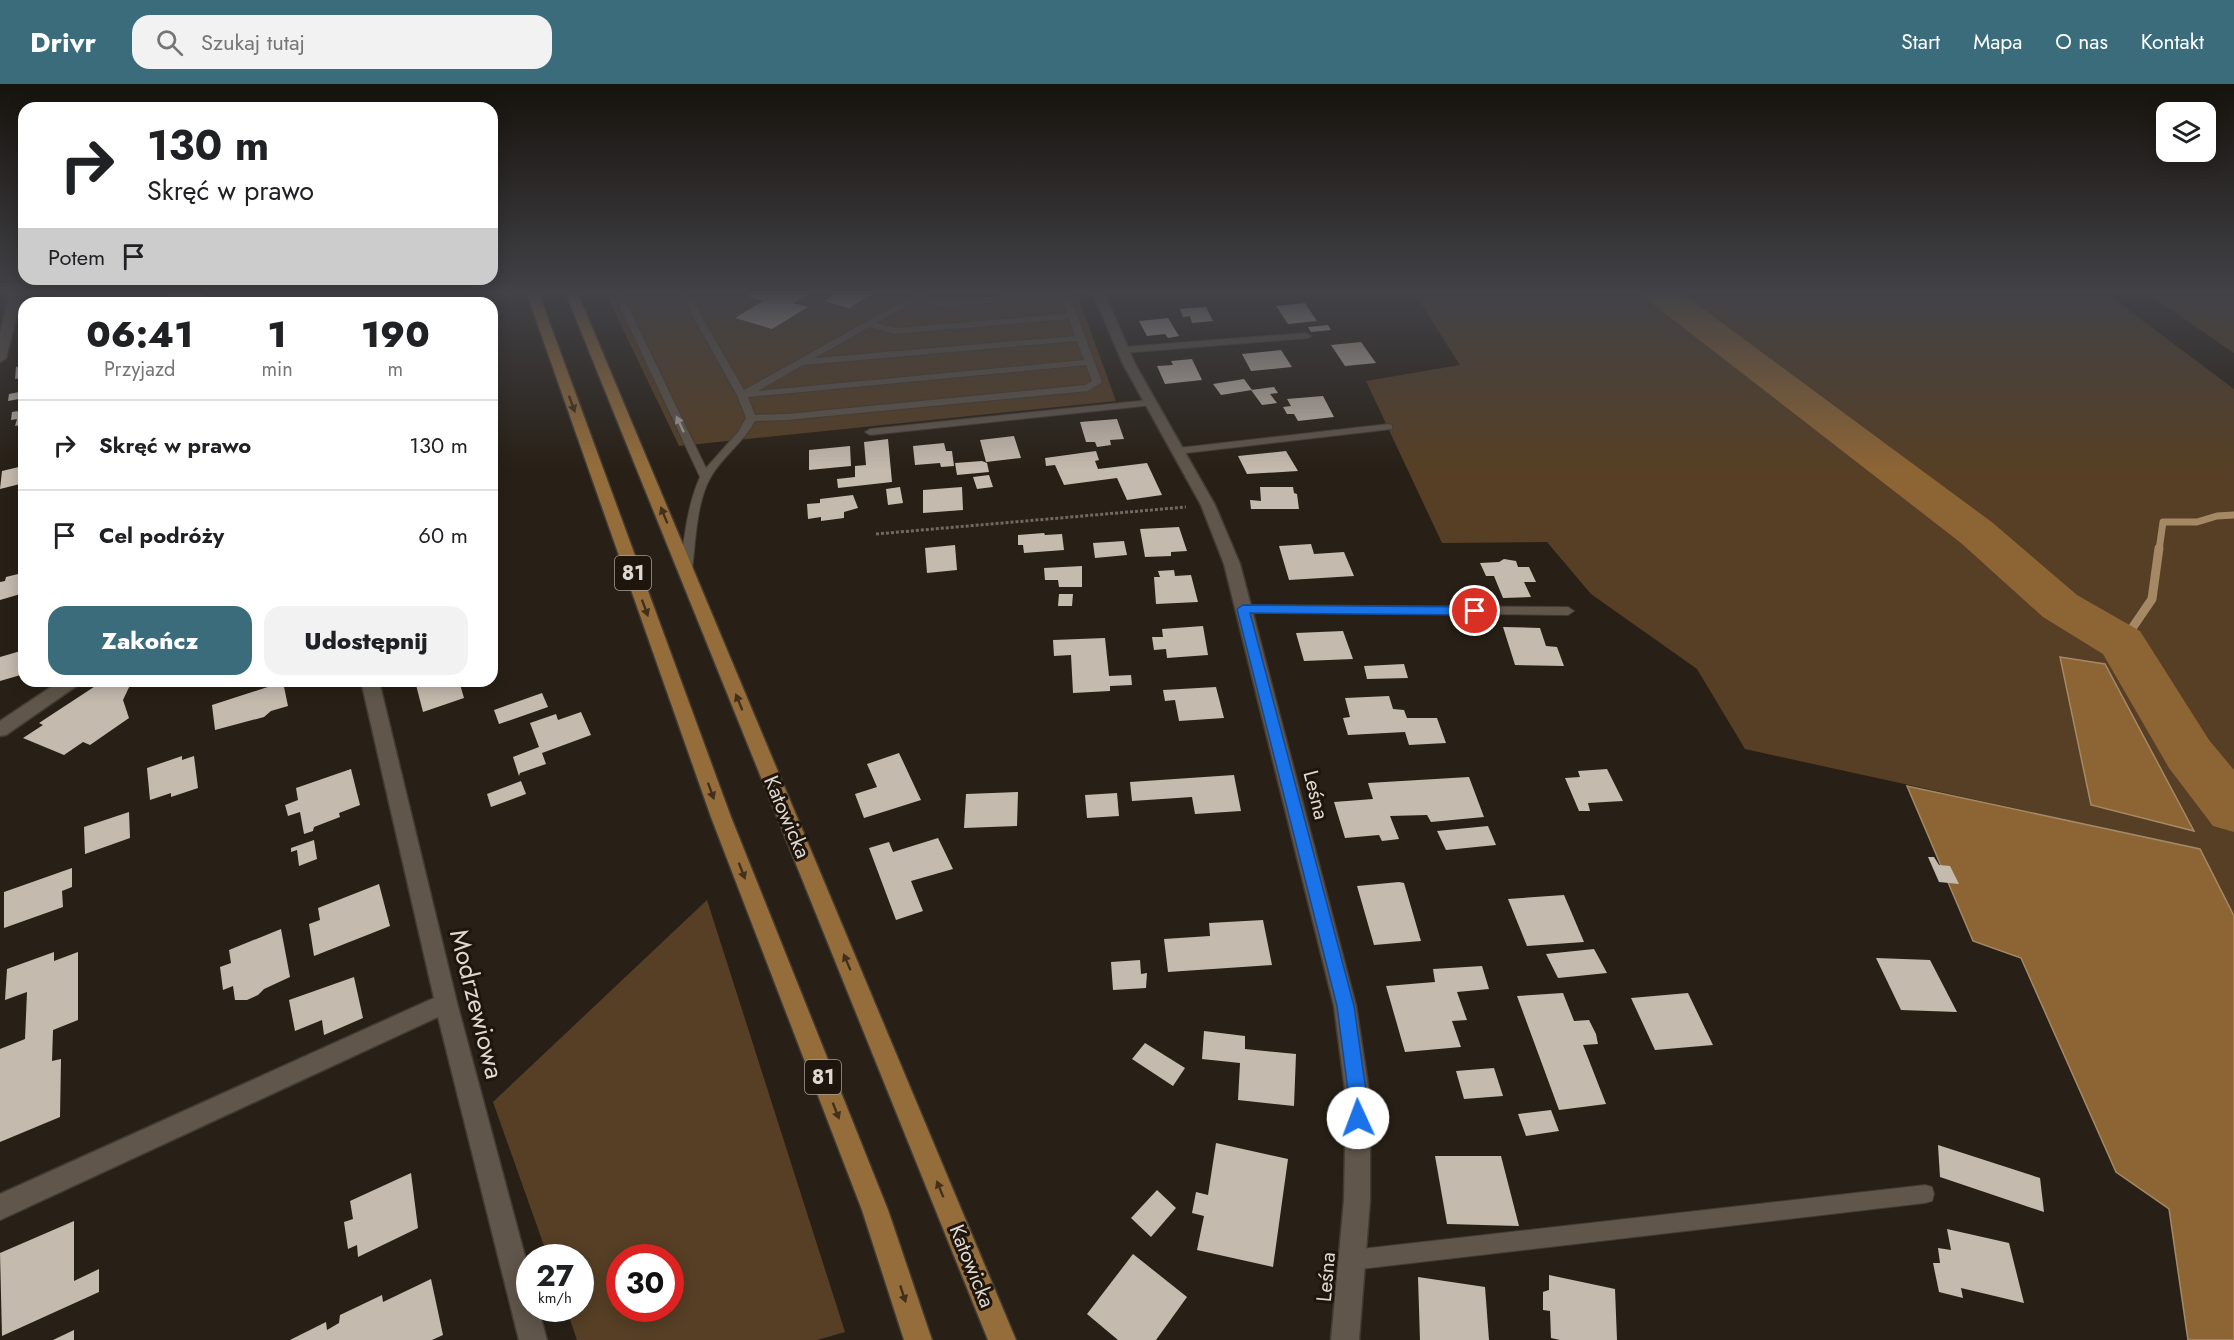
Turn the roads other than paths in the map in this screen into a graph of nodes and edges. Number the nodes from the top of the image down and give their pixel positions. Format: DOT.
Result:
graph roads {
  1 [pos="554,353"];
  2 [pos="596,353"];
  3 [pos="646,353"];
  4 [pos="718,353"];
  5 [pos="818,353"];
  6 [pos="911,353"];
  7 [pos="1086,353"];
  8 [pos="1124,353"];
  9 [pos="801,362"];
  10 [pos="1089,362"];
  11 [pos="1046,393"];
  12 [pos="742,395"];
  13 [pos="1149,403"];
  14 [pos="1054,414"];
  15 [pos="751,417"];
  16 [pos="1388,427"];
  17 [pos="870,432"];
  18 [pos="1178,451"];
  19 [pos="705,477"];
  20 [pos="686,570"];
  21 [pos="1243,609"];
  22 [pos="1568,611"];
  23 [pos="63,687"];
  24 [pos="371,687"];
  25 [pos="0,730"];
  26 [pos="446,1004"];
  27 [pos="1925,1194"];
  28 [pos="0,1207"];
  29 [pos="1352,1260"];
  30 [pos="533,1340"];
  31 [pos="918,1340"];
  32 [pos="1002,1340"];
  33 [pos="1345,1340"];
  1 -- 31 [label="main road, 81, one-way"];
  20 -- 2 [label="main road, Katowicka / 81, one-way"];
  19 -- 3 [label="lane, one-way"];
  4 -- 12 [label="lane"];
  5 -- 9 [label="lane"];
  6 -- 9 [label="lane"];
  7 -- 10 [label="lane"];
  8 -- 13 [label="street, Leśna"];
  9 -- 12 [label="lane"];
  10 -- 11 [label="lane"];
  10 -- 12 [label="lane"];
  11 -- 14 [label="lane"];
  11 -- 15 [label="lane"];
  12 -- 15 [label="lane"];
  13 -- 14 [label="lane"];
  13 -- 18 [label="street, Leśna"];
  14 -- 17 [label="lane"];
  15 -- 19 [label="lane"];
  16 -- 18 [label="lane"];
  18 -- 21 [label="street, Leśna"];
  19 -- 20 [label="lane"];
  32 -- 20 [label="main road, Katowicka / 81, one-way"];
  21 -- 22 [label="lane"];
  21 -- 29 [label="street, Leśna"];
  23 -- 25 [label="street"];
  24 -- 26 [label="street, Modrzewiowa"];
  26 -- 28 [label="street"];
  26 -- 30 [label="street, Modrzewiowa"];
  27 -- 29 [label="lane"];
  29 -- 33 [label="street, Leśna"];
}
